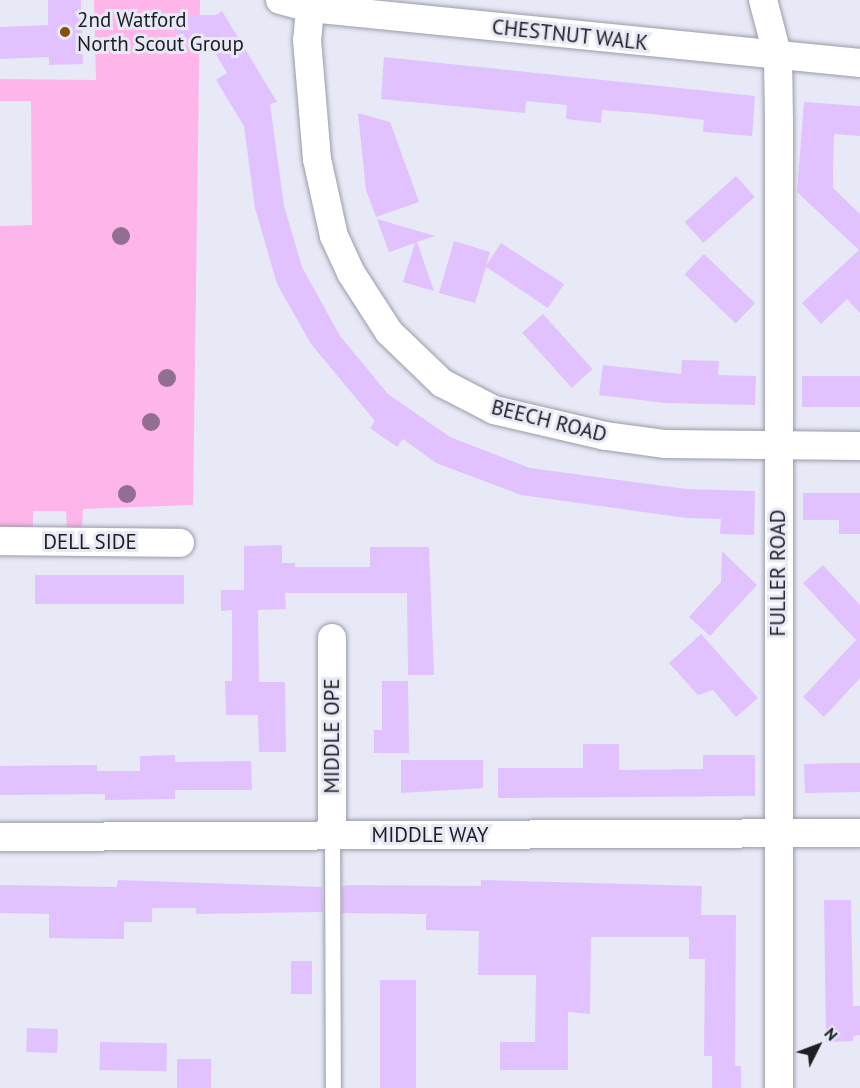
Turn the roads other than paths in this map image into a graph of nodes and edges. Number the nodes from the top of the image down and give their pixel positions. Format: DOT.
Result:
graph roads {
  1 [pos="280,0"];
  2 [pos="764,0"];
  3 [pos="310,8"];
  4 [pos="778,57"];
  5 [pos="860,63"];
  6 [pos="778,446"];
  7 [pos="860,446"];
  8 [pos="0,542"];
  9 [pos="180,543"];
  10 [pos="332,638"];
  11 [pos="860,833"];
  12 [pos="332,834"];
  13 [pos="778,834"];
  14 [pos="0,837"];
  15 [pos="333,1088"];
  16 [pos="779,1088"];
  1 -- 3 [label="street, CHESTNUT WALK"];
  2 -- 4 [label="street, FULLER ROAD"];
  3 -- 4 [label="street, CHESTNUT WALK"];
  3 -- 6 [label="street, BEECH ROAD"];
  4 -- 5 [label="street, CHESTNUT WALK"];
  4 -- 6 [label="street, FULLER ROAD"];
  6 -- 7 [label="street, BEECH ROAD"];
  6 -- 13 [label="street, FULLER ROAD"];
  8 -- 9 [label="street, DELL SIDE"];
  10 -- 12 [label="street, MIDDLE OPE"];
  11 -- 13 [label="street, MIDDLE WAY"];
  12 -- 13 [label="street, MIDDLE WAY"];
  12 -- 14 [label="street, MIDDLE WAY"];
  12 -- 15 [label="lane"];
  13 -- 16 [label="street, FULLER ROAD"];
}
